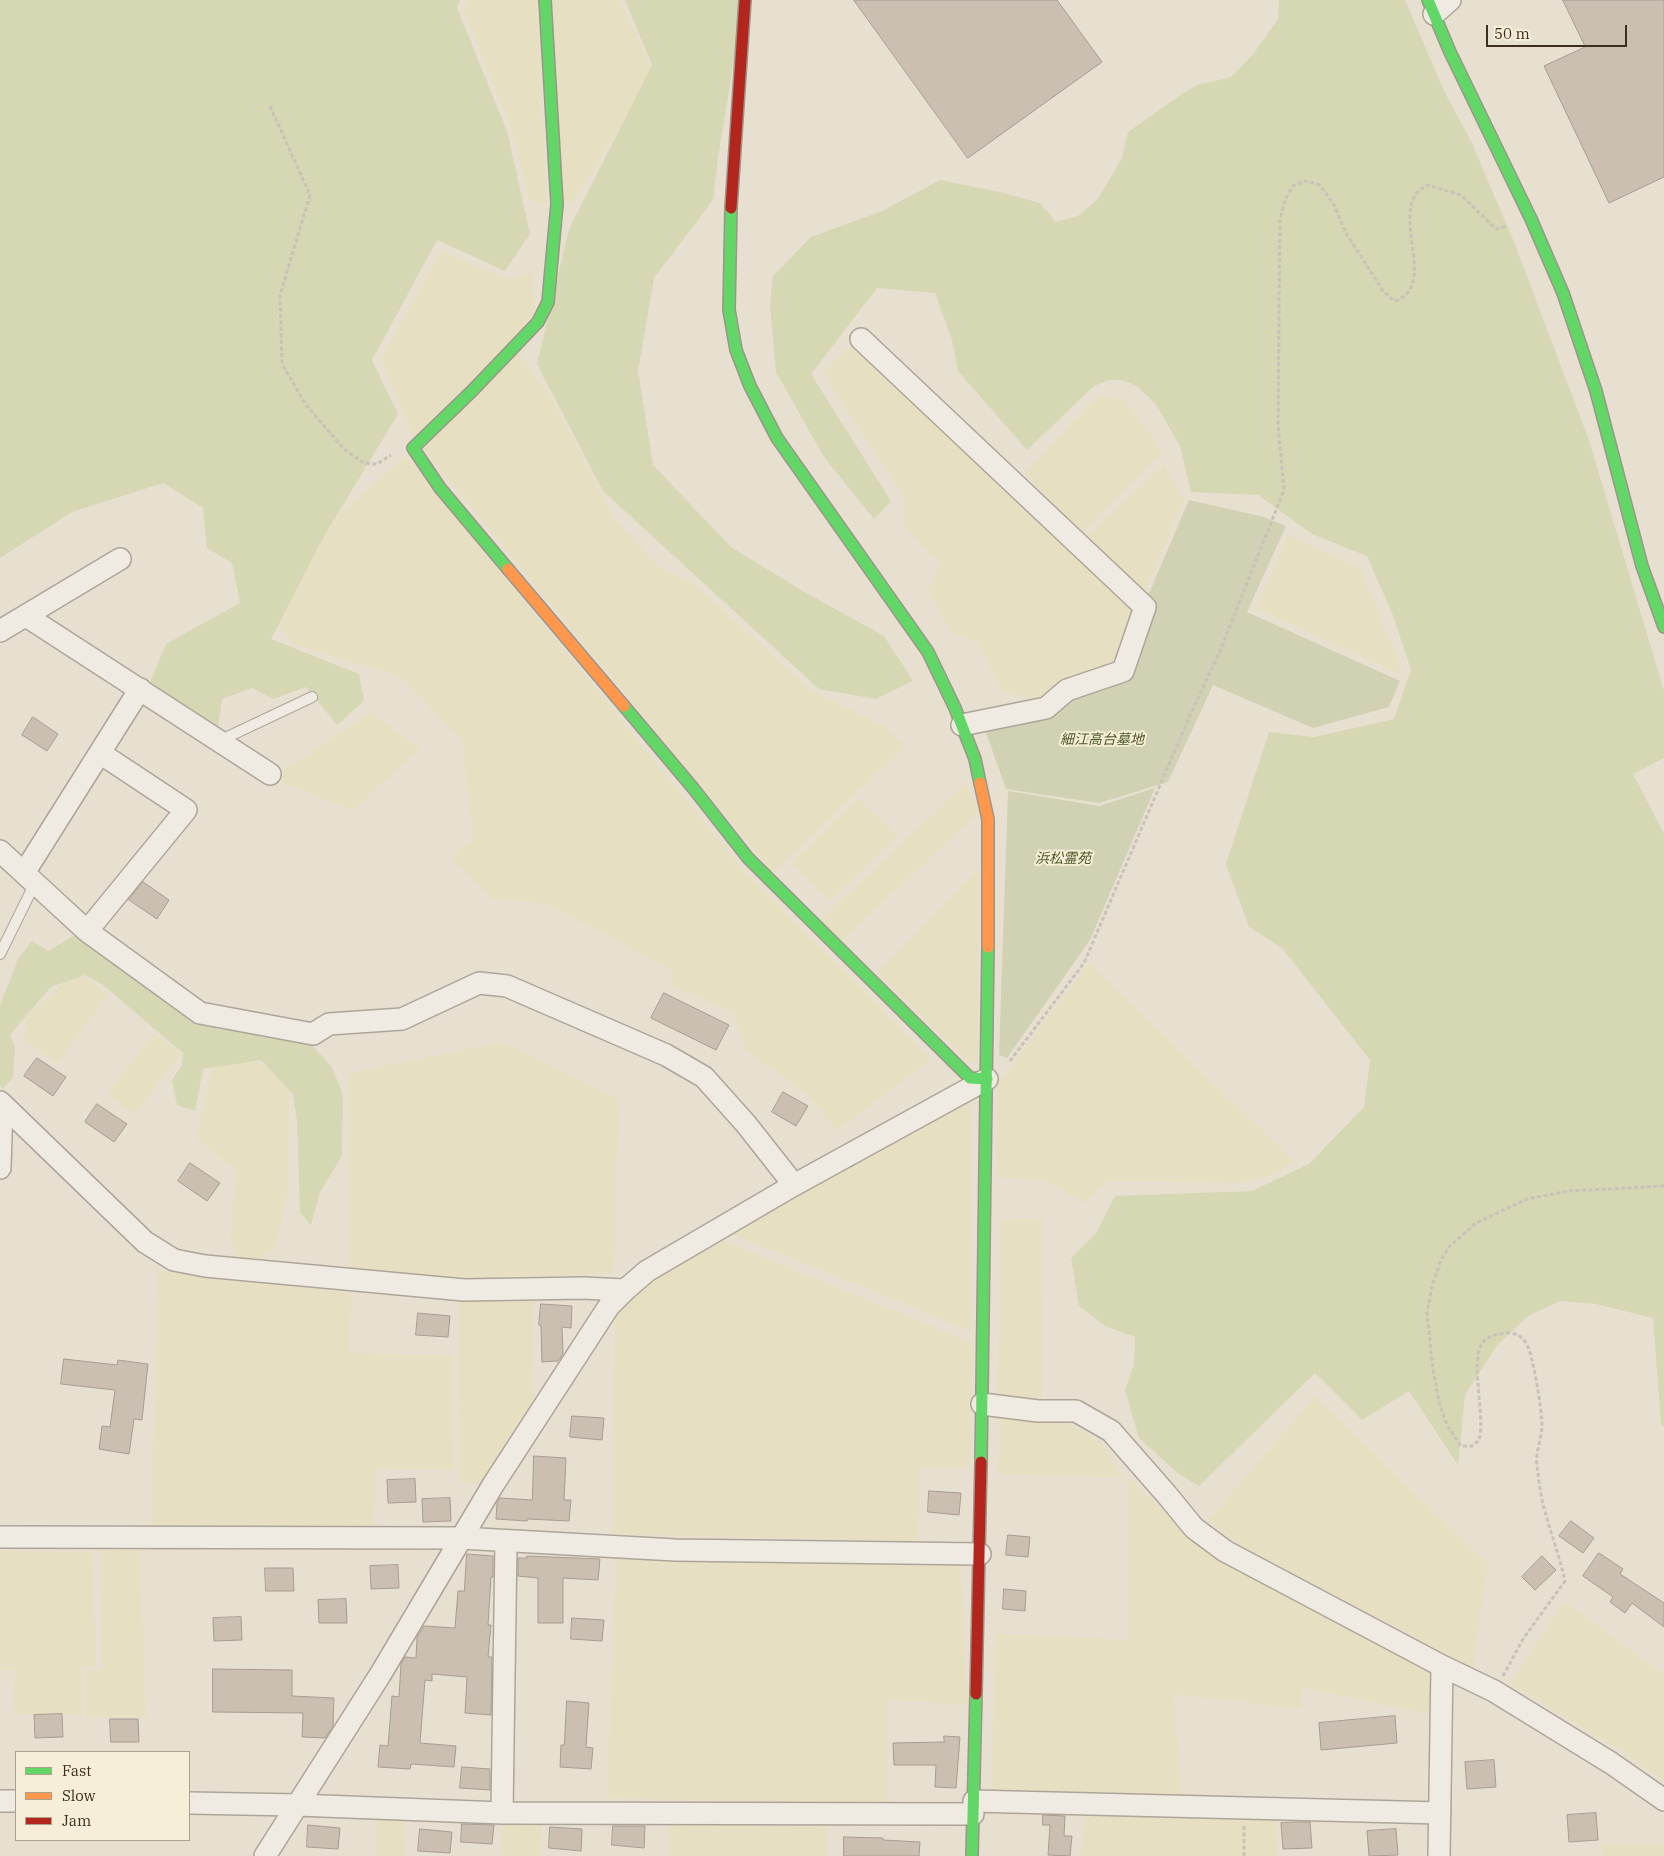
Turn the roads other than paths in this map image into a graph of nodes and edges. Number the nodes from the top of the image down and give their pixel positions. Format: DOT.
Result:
graph roads {
  1 [pos="545,0"];
  2 [pos="745,0"];
  3 [pos="1438,4"];
  4 [pos="861,338"];
  5 [pos="120,559"];
  6 [pos="26,616"];
  7 [pos="1664,627"];
  8 [pos="0,631"];
  9 [pos="140,689"];
  10 [pos="312,697"];
  11 [pos="962,725"];
  12 [pos="219,741"];
  13 [pos="100,753"];
  14 [pos="270,774"];
  15 [pos="0,851"];
  16 [pos="29,878"];
  17 [pos="86,930"];
  18 [pos="0,954"];
  19 [pos="987,1078"];
  20 [pos="1,1103"];
  21 [pos="0,1168"];
  22 [pos="794,1184"];
  23 [pos="625,1290"];
  24 [pos="982,1404"];
  25 [pos="0,1537"];
  26 [pos="461,1538"];
  27 [pos="506,1541"];
  28 [pos="980,1554"];
  29 [pos="1442,1666"];
  30 [pos="1664,1800"];
  31 [pos="0,1801"];
  32 [pos="15,1801"];
  33 [pos="190,1803"];
  34 [pos="297,1805"];
  35 [pos="974,1808"];
  36 [pos="502,1813"];
  37 [pos="1440,1813"];
  38 [pos="265,1856"];
  39 [pos="972,1856"];
  40 [pos="1439,1856"];
  1 -- 19 [label="street"];
  2 -- 11 [label="street"];
  3 -- 7 [label="street"];
  4 -- 11 [label="street"];
  5 -- 6 [label="street"];
  6 -- 8 [label="street"];
  6 -- 9 [label="street"];
  9 -- 12 [label="street"];
  9 -- 13 [label="street"];
  10 -- 12 [label="lane"];
  11 -- 19 [label="street"];
  12 -- 14 [label="street"];
  13 -- 16 [label="street"];
  13 -- 17 [label="street"];
  15 -- 16 [label="street"];
  16 -- 17 [label="street"];
  16 -- 18 [label="lane"];
  17 -- 22 [label="street"];
  19 -- 22 [label="street"];
  19 -- 24 [label="street"];
  20 -- 21 [label="street"];
  20 -- 23 [label="street"];
  22 -- 23 [label="street"];
  23 -- 26 [label="street"];
  24 -- 28 [label="street"];
  24 -- 29 [label="street"];
  25 -- 26 [label="street"];
  26 -- 27 [label="street"];
  26 -- 34 [label="street"];
  27 -- 28 [label="street"];
  27 -- 36 [label="street"];
  28 -- 35 [label="street"];
  29 -- 30 [label="street"];
  29 -- 37 [label="street"];
  31 -- 32 [label="street"];
  33 -- 34 [label="street"];
  34 -- 36 [label="street"];
  34 -- 38 [label="street"];
  35 -- 36 [label="street"];
  35 -- 37 [label="street"];
  35 -- 39 [label="street"];
  37 -- 40 [label="street"];
}
